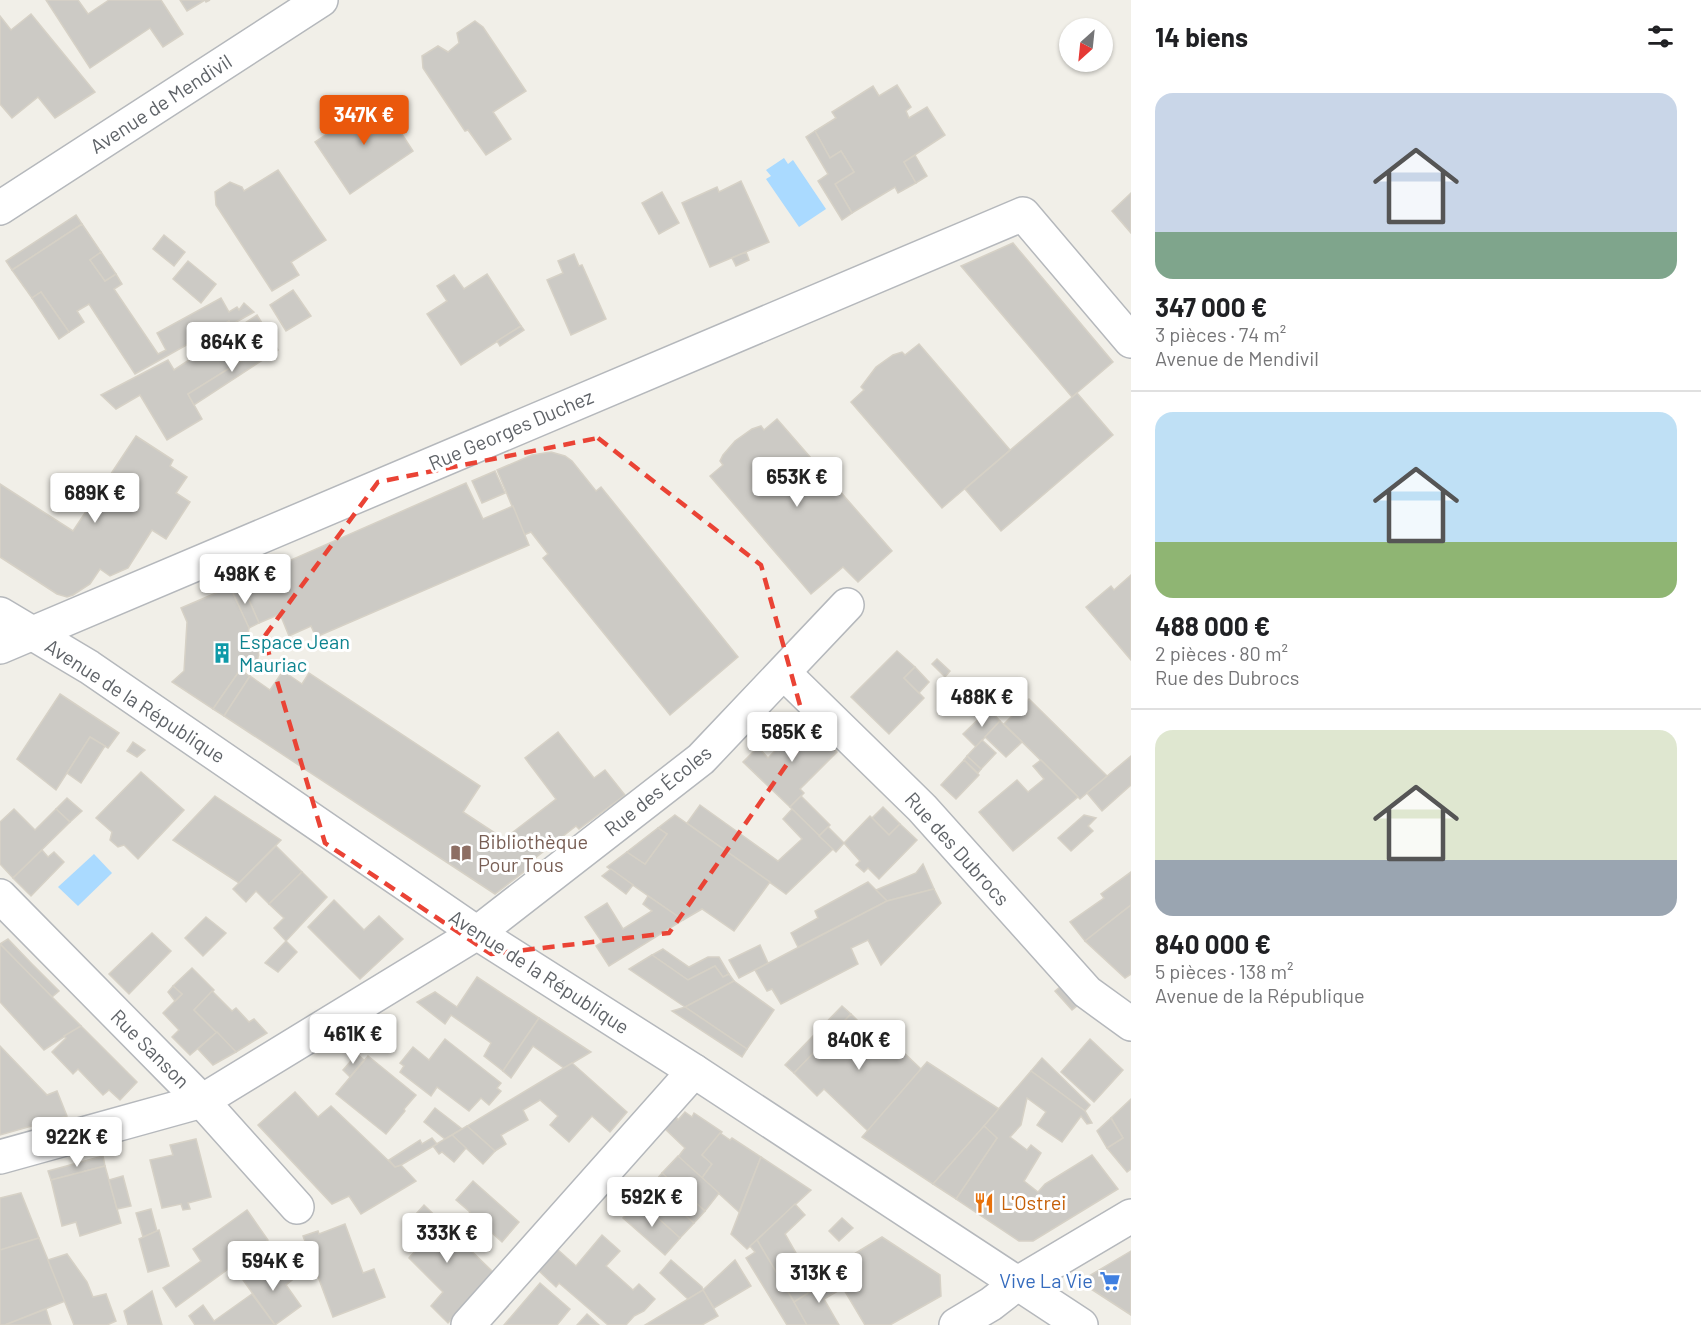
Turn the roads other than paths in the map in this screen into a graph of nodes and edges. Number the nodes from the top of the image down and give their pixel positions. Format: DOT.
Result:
graph roads {
  1 [pos="321,0"];
  2 [pos="0,208"];
  3 [pos="1131,341"];
  4 [pos="847,605"];
  5 [pos="0,614"];
  6 [pos="31,633"];
  7 [pos="0,647"];
  8 [pos="783,673"];
  9 [pos="0,896"];
  10 [pos="477,933"];
  11 [pos="1131,1024"];
  12 [pos="694,1071"];
  13 [pos="202,1101"];
  14 [pos="0,1157"];
  15 [pos="297,1207"];
  16 [pos="1131,1216"];
  17 [pos="1018,1283"];
  18 [pos="468,1325"];
  19 [pos="956,1325"];
  20 [pos="1081,1325"];
  1 -- 2 [label="street, Avenue de Mendivil"];
  3 -- 6 [label="street, Rue Georges Duchez"];
  4 -- 8 [label="street, Rue des Écoles"];
  5 -- 6 [label="street, Avenue de la République"];
  6 -- 7 [label="street, Rue Georges Duchez"];
  6 -- 10 [label="street, Avenue de la République"];
  8 -- 10 [label="street, Rue des Écoles"];
  8 -- 11 [label="street, Rue des Dubrocs"];
  9 -- 13 [label="street, Rue Sanson"];
  10 -- 12 [label="street, Avenue de la République"];
  10 -- 13 [label="street, Rue des Écoles"];
  12 -- 17 [label="street, Avenue de la République"];
  12 -- 18 [label="street"];
  13 -- 14 [label="street, Rue des Écoles"];
  13 -- 15 [label="street, Rue Sanson"];
  16 -- 17 [label="street"];
  17 -- 19 [label="street"];
  17 -- 20 [label="street, Avenue de la République"];
}
